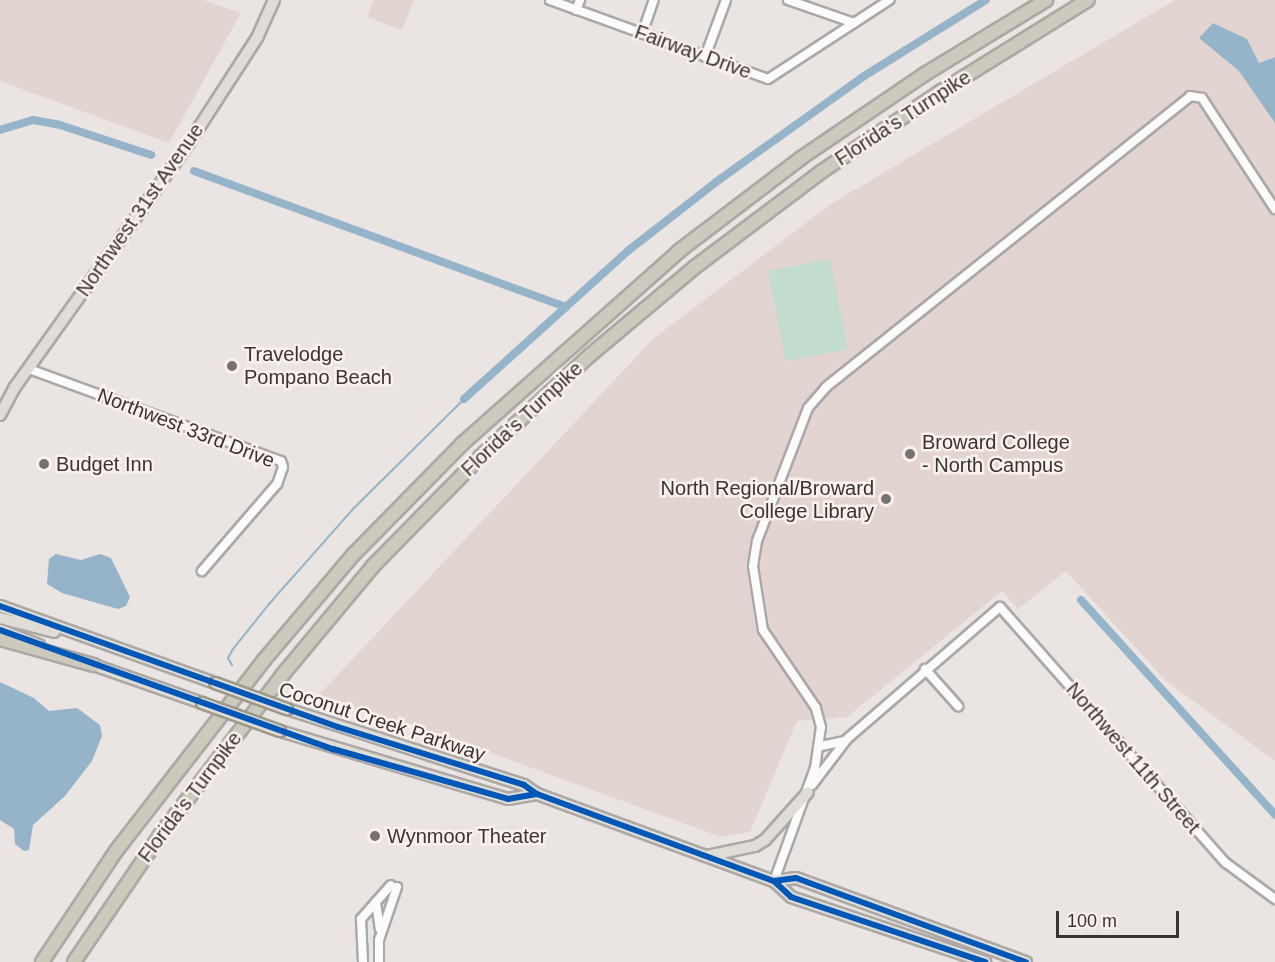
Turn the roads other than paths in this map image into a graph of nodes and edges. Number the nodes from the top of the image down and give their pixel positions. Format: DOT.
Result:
graph roads {
  1 [pos="274,0"];
  2 [pos="550,0"];
  3 [pos="580,0"];
  4 [pos="654,0"];
  5 [pos="726,0"];
  6 [pos="788,0"];
  7 [pos="889,0"];
  8 [pos="1046,0"];
  9 [pos="1089,0"];
  10 [pos="576,10"];
  11 [pos="854,23"];
  12 [pos="642,34"];
  13 [pos="705,57"];
  14 [pos="1275,209"];
  15 [pos="29,369"];
  16 [pos="0,415"];
  17 [pos="202,571"];
  18 [pos="0,606"];
  19 [pos="0,618"];
  20 [pos="0,630"];
  21 [pos="78,634"];
  22 [pos="0,639"];
  23 [pos="94,665"];
  24 [pos="926,669"];
  25 [pos="958,706"];
  26 [pos="847,739"];
  27 [pos="821,746"];
  28 [pos="808,792"];
  29 [pos="537,794"];
  30 [pos="707,856"];
  31 [pos="774,881"];
  32 [pos="1275,899"];
  33 [pos="376,902"];
  34 [pos="381,932"];
  35 [pos="361,946"];
  36 [pos="379,947"];
  37 [pos="945,948"];
  38 [pos="42,962"];
  39 [pos="74,962"];
  40 [pos="363,962"];
  41 [pos="379,962"];
  42 [pos="985,962"];
  43 [pos="1005,962"];
  44 [pos="1026,962"];
  1 -- 15 [label="main road, Northwest 31st Avenue"];
  2 -- 10 [label="street, Fairway Drive"];
  3 -- 10 [label="street"];
  4 -- 12 [label="street"];
  5 -- 13 [label="street"];
  6 -- 11 [label="street"];
  7 -- 11 [label="street, Fairway Drive"];
  8 -- 38 [label="highway, Florida's Turnpike"];
  9 -- 39 [label="highway, Florida's Turnpike"];
  10 -- 12 [label="street, Fairway Drive"];
  11 -- 13 [label="street, Fairway Drive"];
  12 -- 13 [label="street, Fairway Drive"];
  14 -- 27 [label="street"];
  15 -- 16 [label="main road, Northwest 31st Avenue"];
  15 -- 17 [label="street, Northwest 33rd Drive"];
  18 -- 21 [label="main road"];
  19 -- 21 [label="main road"];
  20 -- 23 [label="main road, Coconut Creek Parkway"];
  21 -- 29 [label="main road, Coconut Creek Parkway, bridge"];
  22 -- 23 [label="highway"];
  23 -- 29 [label="main road, Coconut Creek Parkway, bridge"];
  24 -- 25 [label="street"];
  24 -- 26 [label="street"];
  24 -- 32 [label="street, Northwest 11th Street"];
  26 -- 27 [label="street"];
  26 -- 28 [label="street"];
  27 -- 28 [label="street"];
  28 -- 30 [label="main road"];
  28 -- 31 [label="street"];
  29 -- 30 [label="main road, Coconut Creek Parkway"];
  30 -- 31 [label="main road, Coconut Creek Parkway"];
  31 -- 37 [label="main road, Coconut Creek Parkway"];
  31 -- 44 [label="main road, Coconut Creek Parkway"];
  33 -- 34 [label="street"];
  33 -- 34 [label="street"];
  33 -- 35 [label="street"];
  34 -- 36 [label="street"];
  35 -- 36 [label="street"];
  35 -- 40 [label="street"];
  36 -- 41 [label="street"];
  37 -- 42 [label="main road, Coconut Creek Parkway"];
  37 -- 43 [label="main road"];
}
